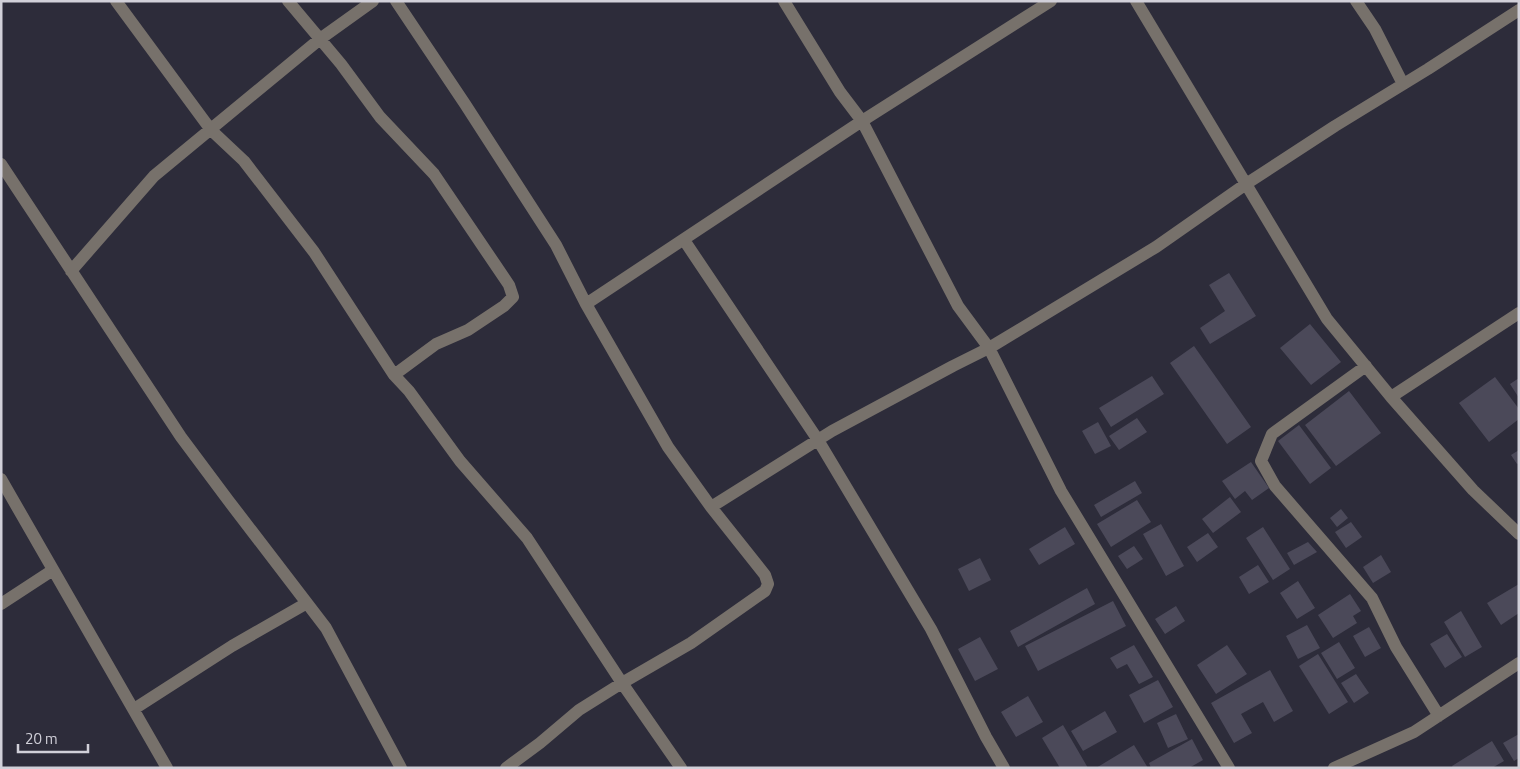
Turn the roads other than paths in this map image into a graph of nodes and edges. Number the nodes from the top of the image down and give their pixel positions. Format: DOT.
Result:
graph roads {
  1 [pos="116,1"];
  2 [pos="288,1"];
  3 [pos="373,1"];
  4 [pos="396,1"];
  5 [pos="784,1"];
  6 [pos="1051,1"];
  7 [pos="1136,1"];
  8 [pos="1356,1"];
  9 [pos="1519,10"];
  10 [pos="320,39"];
  11 [pos="1403,84"];
  12 [pos="862,121"];
  13 [pos="211,130"];
  14 [pos="1,164"];
  15 [pos="1246,184"];
  16 [pos="684,240"];
  17 [pos="71,271"];
  18 [pos="586,304"];
  19 [pos="1519,313"];
  20 [pos="989,348"];
  21 [pos="1366,366"];
  22 [pos="394,375"];
  23 [pos="1390,397"];
  24 [pos="818,440"];
  25 [pos="1,479"];
  26 [pos="711,507"];
  27 [pos="1519,534"];
  28 [pos="53,570"];
  29 [pos="1,604"];
  30 [pos="307,604"];
  31 [pos="1519,663"];
  32 [pos="622,683"];
  33 [pos="134,709"];
  34 [pos="1439,716"];
  35 [pos="167,768"];
  36 [pos="401,768"];
  37 [pos="506,768"];
  38 [pos="681,768"];
  39 [pos="1004,768"];
  40 [pos="1228,768"];
  41 [pos="1334,768"];
  1 -- 13 [label="street"];
  2 -- 10 [label="street"];
  3 -- 10 [label="street"];
  4 -- 18 [label="street"];
  5 -- 12 [label="street"];
  6 -- 12 [label="street"];
  7 -- 15 [label="street"];
  8 -- 11 [label="street"];
  9 -- 11 [label="street"];
  10 -- 13 [label="street"];
  10 -- 22 [label="street"];
  11 -- 15 [label="street"];
  12 -- 16 [label="street"];
  12 -- 20 [label="street"];
  13 -- 17 [label="street"];
  13 -- 22 [label="street"];
  14 -- 17 [label="street"];
  15 -- 20 [label="street"];
  15 -- 21 [label="street"];
  16 -- 18 [label="street"];
  16 -- 24 [label="street"];
  17 -- 30 [label="street"];
  18 -- 26 [label="street"];
  19 -- 23 [label="street"];
  20 -- 24 [label="street"];
  20 -- 40 [label="street"];
  21 -- 23 [label="street"];
  21 -- 34 [label="street"];
  22 -- 32 [label="street"];
  23 -- 27 [label="street"];
  24 -- 26 [label="street"];
  24 -- 39 [label="street"];
  25 -- 28 [label="street"];
  26 -- 32 [label="street"];
  28 -- 29 [label="street"];
  28 -- 33 [label="street"];
  30 -- 33 [label="street"];
  30 -- 36 [label="street"];
  31 -- 34 [label="street"];
  32 -- 37 [label="street"];
  32 -- 38 [label="street"];
  33 -- 35 [label="street"];
  34 -- 41 [label="street"];
}
